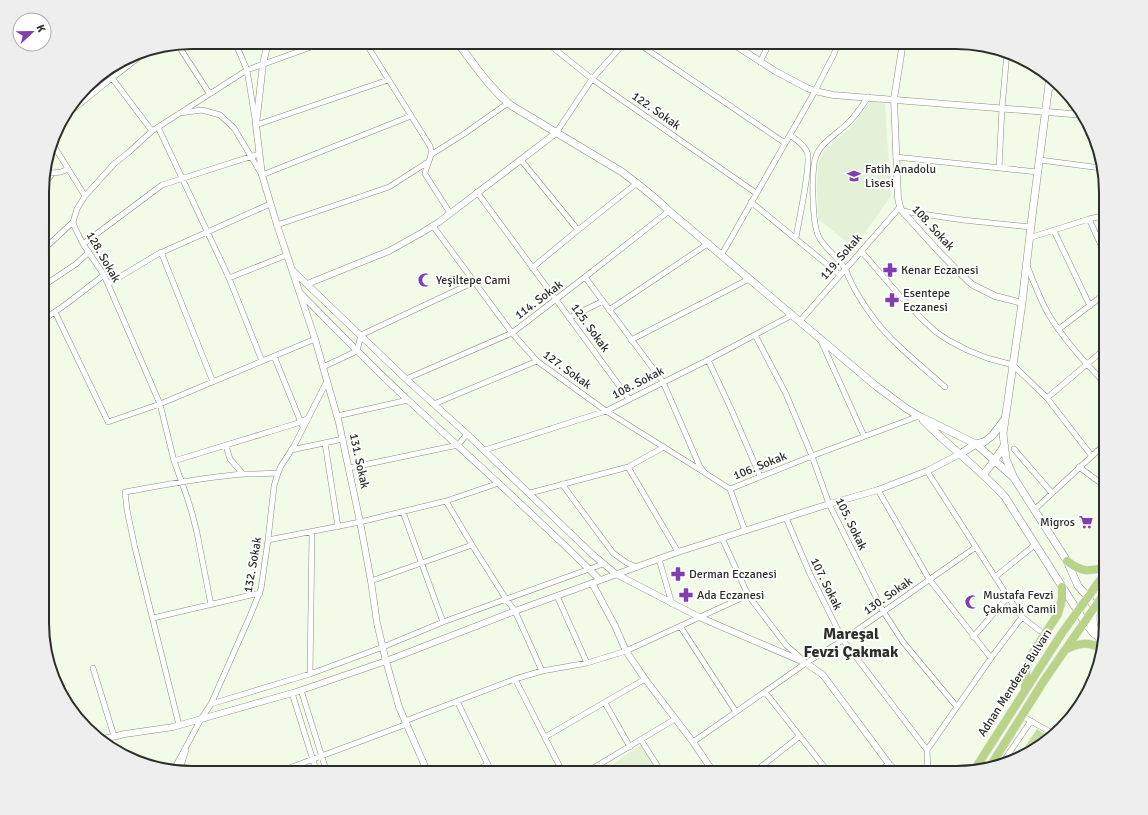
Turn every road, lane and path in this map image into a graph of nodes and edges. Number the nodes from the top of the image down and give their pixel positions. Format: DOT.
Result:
graph roads {
  1 [pos="181,49"];
  2 [pos="238,49"];
  3 [pos="266,49"];
  4 [pos="306,49"];
  5 [pos="369,49"];
  6 [pos="462,49"];
  7 [pos="555,49"];
  8 [pos="619,49"];
  9 [pos="646,49"];
  10 [pos="740,49"];
  11 [pos="766,49"];
  12 [pos="836,49"];
  13 [pos="902,49"];
  14 [pos="1006,59"];
  15 [pos="760,62"];
  16 [pos="132,63"];
  17 [pos="263,64"];
  18 [pos="247,70"];
  19 [pos="110,75"];
  20 [pos="112,78"];
  21 [pos="592,79"];
  22 [pos="388,80"];
  23 [pos="1049,84"];
  24 [pos="1052,87"];
  25 [pos="1048,88"];
  26 [pos="815,91"];
  27 [pos="209,93"];
  28 [pos="868,97"];
  29 [pos="894,99"];
  30 [pos="82,101"];
  31 [pos="508,103"];
  32 [pos="1002,108"];
  33 [pos="1045,112"];
  34 [pos="179,113"];
  35 [pos="1076,114"];
  36 [pos="411,116"];
  37 [pos="256,125"];
  38 [pos="158,127"];
  39 [pos="152,131"];
  40 [pos="556,133"];
  41 [pos="790,135"];
  42 [pos="785,143"];
  43 [pos="56,149"];
  44 [pos="259,154"];
  45 [pos="432,154"];
  46 [pos="251,156"];
  47 [pos="896,157"];
  48 [pos="520,160"];
  49 [pos="1040,160"];
  50 [pos="429,161"];
  51 [pos="1097,167"];
  52 [pos="999,168"];
  53 [pos="68,169"];
  54 [pos="1038,172"];
  55 [pos="53,173"];
  56 [pos="262,176"];
  57 [pos="50,177"];
  58 [pos="182,178"];
  59 [pos="637,184"];
  60 [pos="477,192"];
  61 [pos="756,193"];
  62 [pos="85,196"];
  63 [pos="751,202"];
  64 [pos="270,204"];
  65 [pos="901,209"];
  66 [pos="669,210"];
  67 [pos="450,213"];
  68 [pos="1099,217"];
  69 [pos="1089,219"];
  70 [pos="73,222"];
  71 [pos="276,225"];
  72 [pos="432,226"];
  73 [pos="1031,227"];
  74 [pos="578,230"];
  75 [pos="1054,231"];
  76 [pos="208,232"];
  77 [pos="796,238"];
  78 [pos="1030,238"];
  79 [pos="1099,241"];
  80 [pos="709,243"];
  81 [pos="49,244"];
  82 [pos="83,244"];
  83 [pos="861,251"];
  84 [pos="89,252"];
  85 [pos="161,252"];
  86 [pos="722,254"];
  87 [pos="287,255"];
  88 [pos="1026,264"];
  89 [pos="532,268"];
  90 [pos="845,269"];
  91 [pos="292,270"];
  92 [pos="104,275"];
  93 [pos="840,275"];
  94 [pos="585,277"];
  95 [pos="229,278"];
  96 [pos="749,279"];
  97 [pos="49,282"];
  98 [pos="474,282"];
  99 [pos="108,284"];
  100 [pos="307,284"];
  101 [pos="300,293"];
  102 [pos="556,299"];
  103 [pos="1099,299"];
  104 [pos="602,301"];
  105 [pos="1022,303"];
  106 [pos="1090,306"];
  107 [pos="609,310"];
  108 [pos="55,312"];
  109 [pos="792,315"];
  110 [pos="49,316"];
  111 [pos="569,318"];
  112 [pos="800,321"];
  113 [pos="1059,330"];
  114 [pos="512,333"];
  115 [pos="361,335"];
  116 [pos="755,335"];
  117 [pos="819,338"];
  118 [pos="315,339"];
  119 [pos="631,340"];
  120 [pos="357,351"];
  121 [pos="1099,354"];
  122 [pos="274,356"];
  123 [pos="708,360"];
  124 [pos="262,361"];
  125 [pos="537,361"];
  126 [pos="1087,364"];
  127 [pos="1013,365"];
  128 [pos="323,367"];
  129 [pos="1099,377"];
  130 [pos="406,379"];
  131 [pos="327,381"];
  132 [pos="213,382"];
  133 [pos="663,382"];
  134 [pos="945,387"];
  135 [pos="1047,398"];
  136 [pos="629,399"];
  137 [pos="408,400"];
  138 [pos="160,404"];
  139 [pos="434,404"];
  140 [pos="606,410"];
  141 [pos="337,416"];
  142 [pos="919,416"];
  143 [pos="308,418"];
  144 [pos="1004,420"];
  145 [pos="301,422"];
  146 [pos="303,428"];
  147 [pos="468,434"];
  148 [pos="864,436"];
  149 [pos="343,439"];
  150 [pos="324,443"];
  151 [pos="976,444"];
  152 [pos="458,445"];
  153 [pos="226,446"];
  154 [pos="1004,446"];
  155 [pos="664,447"];
  156 [pos="1099,448"];
  157 [pos="291,450"];
  158 [pos="485,450"];
  159 [pos="1014,450"];
  160 [pos="960,454"];
  161 [pos="1091,455"];
  162 [pos="812,456"];
  163 [pos="995,460"];
  164 [pos="174,461"];
  165 [pos="628,467"];
  166 [pos="1079,467"];
  167 [pos="349,468"];
  168 [pos="927,471"];
  169 [pos="278,473"];
  170 [pos="706,473"];
  171 [pos="244,474"];
  172 [pos="983,475"];
  173 [pos="760,476"];
  174 [pos="1014,478"];
  175 [pos="181,482"];
  176 [pos="1099,482"];
  177 [pos="499,483"];
  178 [pos="562,484"];
  179 [pos="730,488"];
  180 [pos="878,490"];
  181 [pos="530,493"];
  182 [pos="1052,493"];
  183 [pos="446,501"];
  184 [pos="829,504"];
  185 [pos="1034,510"];
  186 [pos="403,512"];
  187 [pos="786,518"];
  188 [pos="360,522"];
  189 [pos="338,526"];
  190 [pos="745,531"];
  191 [pos="312,532"];
  192 [pos="722,538"];
  193 [pos="268,540"];
  194 [pos="1036,544"];
  195 [pos="472,545"];
  196 [pos="976,546"];
  197 [pos="678,552"];
  198 [pos="659,559"];
  199 [pos="1066,561"];
  200 [pos="422,563"];
  201 [pos="604,564"];
  202 [pos="637,567"];
  203 [pos="589,569"];
  204 [pos="1099,569"];
  205 [pos="616,574"];
  206 [pos="995,577"];
  207 [pos="929,579"];
  208 [pos="600,580"];
  209 [pos="371,581"];
  210 [pos="1099,582"];
  211 [pos="592,583"];
  212 [pos="1062,587"];
  213 [pos="260,594"];
  214 [pos="748,595"];
  215 [pos="557,596"];
  216 [pos="1008,597"];
  217 [pos="1088,597"];
  218 [pos="506,599"];
  219 [pos="1099,600"];
  220 [pos="672,604"];
  221 [pos="210,605"];
  222 [pos="1094,607"];
  223 [pos="1078,610"];
  224 [pos="515,611"];
  225 [pos="883,611"];
  226 [pos="699,617"];
  227 [pos="1022,617"];
  228 [pos="153,618"];
  229 [pos="1084,621"];
  230 [pos="443,622"];
  231 [pos="680,626"];
  232 [pos="1040,631"];
  233 [pos="973,637"];
  234 [pos="1098,638"];
  235 [pos="842,640"];
  236 [pos="1098,640"];
  237 [pos="1097,645"];
  238 [pos="383,647"];
  239 [pos="626,650"];
  240 [pos="1064,651"];
  241 [pos="991,658"];
  242 [pos="386,661"];
  243 [pos="587,663"];
  244 [pos="806,663"];
  245 [pos="93,668"];
  246 [pos="542,671"];
  247 [pos="310,674"];
  248 [pos="644,678"];
  249 [pos="515,679"];
  250 [pos="1025,689"];
  251 [pos="301,690"];
  252 [pos="765,692"];
  253 [pos="292,693"];
  254 [pos="457,701"];
  255 [pos="605,703"];
  256 [pos="211,704"];
  257 [pos="957,707"];
  258 [pos="736,712"];
  259 [pos="1022,716"];
  260 [pos="201,719"];
  261 [pos="675,719"];
  262 [pos="1031,721"];
  263 [pos="406,723"];
  264 [pos="179,725"];
  265 [pos="1049,731"];
  266 [pos="193,733"];
  267 [pos="114,736"];
  268 [pos="800,736"];
  269 [pos="545,737"];
  270 [pos="107,738"];
  271 [pos="640,740"];
  272 [pos="693,742"];
  273 [pos="630,747"];
  274 [pos="927,750"];
  275 [pos="322,755"];
  276 [pos="1007,756"];
  277 [pos="313,758"];
  278 [pos="994,761"];
  279 [pos="488,764"];
  280 [pos="889,764"];
  281 [pos="978,764"];
  282 [pos="176,765"];
  283 [pos="181,766"];
  284 [pos="293,766"];
  285 [pos="315,766"];
  286 [pos="325,766"];
  287 [pos="425,766"];
  288 [pos="484,766"];
  289 [pos="560,766"];
  290 [pos="597,766"];
  291 [pos="657,766"];
  292 [pos="709,766"];
  293 [pos="762,766"];
  294 [pos="824,766"];
  295 [pos="886,766"];
  296 [pos="928,766"];
  1 -- 27 [label="street"];
  2 -- 18 [label="street"];
  3 -- 17 [label="street, 131. Sokak"];
  4 -- 17 [label="street"];
  5 -- 22 [label="street"];
  6 -- 31 [label="main road"];
  7 -- 21 [label="street, 122. Sokak"];
  8 -- 21 [label="street"];
  9 -- 42 [label="street"];
  10 -- 15 [label="street"];
  11 -- 15 [label="street"];
  12 -- 26 [label="street"];
  13 -- 29 [label="street"];
  14 -- 32 [label="street"];
  15 -- 26 [label="street"];
  16 -- 20 [label="street"];
  17 -- 18 [label="street, 128. Sokak"];
  17 -- 37 [label="street, 131. Sokak"];
  18 -- 27 [label="street, 128. Sokak"];
  18 -- 37 [label="street"];
  19 -- 20 [label="street"];
  20 -- 30 [label="street"];
  20 -- 39 [label="street"];
  21 -- 40 [label="street"];
  21 -- 61 [label="street, 122. Sokak"];
  22 -- 36 [label="street"];
  22 -- 37 [label="street"];
  23 -- 25 [label="main road"];
  24 -- 25 [label="street"];
  25 -- 33 [label="main road"];
  26 -- 28 [label="street"];
  26 -- 41 [label="street"];
  27 -- 34 [label="street, 128. Sokak"];
  28 -- 29 [label="street"];
  28 -- 90 [label="street"];
  29 -- 32 [label="street"];
  29 -- 47 [label="street, 108. Sokak"];
  31 -- 40 [label="main road"];
  31 -- 45 [label="street"];
  32 -- 33 [label="street"];
  32 -- 52 [label="street"];
  33 -- 35 [label="street"];
  33 -- 49 [label="main road"];
  34 -- 38 [label="street, 128. Sokak"];
  34 -- 46 [label="street"];
  36 -- 45 [label="street"];
  36 -- 56 [label="street"];
  37 -- 44 [label="street, 131. Sokak"];
  38 -- 39 [label="street, 128. Sokak"];
  38 -- 58 [label="street"];
  39 -- 62 [label="street, 128. Sokak"];
  40 -- 48 [label="street"];
  40 -- 59 [label="main road"];
  41 -- 42 [label="street"];
  41 -- 77 [label="street"];
  42 -- 61 [label="street"];
  43 -- 53 [label="street"];
  44 -- 46 [label="street"];
  44 -- 56 [label="street, 131. Sokak"];
  45 -- 50 [label="street"];
  46 -- 56 [label="street"];
  46 -- 58 [label="street"];
  47 -- 52 [label="street"];
  47 -- 65 [label="street, 108. Sokak"];
  48 -- 60 [label="street"];
  48 -- 74 [label="street"];
  49 -- 51 [label="street"];
  49 -- 54 [label="main road"];
  50 -- 67 [label="street"];
  50 -- 71 [label="street"];
  52 -- 54 [label="street"];
  53 -- 55 [label="street"];
  53 -- 62 [label="street"];
  54 -- 73 [label="main road"];
  55 -- 57 [label="street"];
  56 -- 64 [label="street, 131. Sokak"];
  58 -- 76 [label="street"];
  58 -- 82 [label="street"];
  59 -- 66 [label="main road"];
  59 -- 74 [label="street"];
  60 -- 67 [label="street"];
  60 -- 89 [label="street, 125. Sokak"];
  61 -- 63 [label="street"];
  62 -- 70 [label="street, 128. Sokak"];
  63 -- 77 [label="street"];
  63 -- 86 [label="street"];
  64 -- 71 [label="street, 131. Sokak"];
  64 -- 76 [label="street"];
  65 -- 73 [label="street"];
  65 -- 83 [label="street, 119. Sokak"];
  65 -- 105 [label="street, 108. Sokak"];
  66 -- 80 [label="main road"];
  66 -- 94 [label="street, 114. Sokak"];
  67 -- 72 [label="street"];
  68 -- 69 [label="street"];
  69 -- 75 [label="street"];
  69 -- 79 [label="street"];
  70 -- 81 [label="street"];
  70 -- 82 [label="street, 128. Sokak"];
  71 -- 87 [label="street, 131. Sokak"];
  72 -- 98 [label="street, 127. Sokak"];
  72 -- 100 [label="street"];
  73 -- 78 [label="main road"];
  74 -- 89 [label="street"];
  75 -- 78 [label="street"];
  75 -- 106 [label="street"];
  76 -- 85 [label="street"];
  76 -- 95 [label="street"];
  77 -- 93 [label="street"];
  78 -- 88 [label="main road"];
  80 -- 86 [label="main road"];
  80 -- 107 [label="street"];
  82 -- 84 [label="street, 128. Sokak"];
  83 -- 90 [label="street, 119. Sokak"];
  83 -- 127 [label="street"];
  84 -- 92 [label="street, 128. Sokak"];
  84 -- 97 [label="street"];
  85 -- 99 [label="street"];
  85 -- 132 [label="street"];
  86 -- 96 [label="main road"];
  87 -- 91 [label="street, 131. Sokak"];
  87 -- 95 [label="street"];
  88 -- 105 [label="main road"];
  88 -- 113 [label="street"];
  89 -- 102 [label="street, 125. Sokak"];
  90 -- 93 [label="street, 119. Sokak"];
  90 -- 134 [label="street"];
  91 -- 100 [label="street"];
  91 -- 101 [label="street, 131. Sokak"];
  92 -- 99 [label="street, 128. Sokak"];
  92 -- 108 [label="street"];
  93 -- 112 [label="street, 119. Sokak"];
  94 -- 102 [label="street, 114. Sokak"];
  94 -- 104 [label="street, 106. Sokak"];
  95 -- 124 [label="street"];
  96 -- 109 [label="main road"];
  96 -- 119 [label="street"];
  98 -- 114 [label="street, 127. Sokak"];
  98 -- 115 [label="street"];
  99 -- 138 [label="street, 128. Sokak"];
  100 -- 115 [label="street"];
  101 -- 118 [label="street, 131. Sokak"];
  101 -- 120 [label="street"];
  102 -- 111 [label="street, 125. Sokak"];
  102 -- 114 [label="street, 114. Sokak"];
  103 -- 106 [label="street"];
  104 -- 107 [label="street, 106. Sokak"];
  104 -- 111 [label="street"];
  105 -- 127 [label="main road"];
  106 -- 113 [label="street"];
  107 -- 119 [label="street, 106. Sokak"];
  108 -- 110 [label="street"];
  108 -- 138 [label="street"];
  109 -- 112 [label="main road"];
  109 -- 116 [label="street, 108. Sokak"];
  111 -- 136 [label="street, 125. Sokak"];
  112 -- 117 [label="main road"];
  113 -- 126 [label="street"];
  114 -- 125 [label="street, 127. Sokak"];
  114 -- 130 [label="street, 114. Sokak"];
  115 -- 120 [label="street"];
  115 -- 130 [label="street"];
  116 -- 123 [label="street, 108. Sokak"];
  116 -- 162 [label="street, 105. Sokak"];
  117 -- 142 [label="main road"];
  117 -- 148 [label="street"];
  118 -- 122 [label="street"];
  118 -- 128 [label="street, 131. Sokak"];
  119 -- 133 [label="street, 106. Sokak"];
  120 -- 128 [label="street"];
  120 -- 137 [label="street"];
  121 -- 126 [label="street"];
  122 -- 124 [label="street"];
  122 -- 145 [label="street"];
  123 -- 133 [label="street, 108. Sokak"];
  123 -- 173 [label="street"];
  124 -- 132 [label="street"];
  125 -- 139 [label="street"];
  125 -- 140 [label="street, 127. Sokak"];
  126 -- 129 [label="street"];
  126 -- 135 [label="street"];
  127 -- 135 [label="street"];
  127 -- 144 [label="main road"];
  128 -- 131 [label="street, 131. Sokak"];
  130 -- 139 [label="street"];
  131 -- 141 [label="street, 131. Sokak"];
  131 -- 143 [label="street, 132. Sokak"];
  132 -- 138 [label="street"];
  133 -- 136 [label="street, 108. Sokak"];
  133 -- 170 [label="street, 106. Sokak"];
  135 -- 161 [label="street"];
  136 -- 140 [label="street, 108. Sokak"];
  137 -- 141 [label="street"];
  137 -- 152 [label="street"];
  138 -- 164 [label="street, 128. Sokak"];
  139 -- 147 [label="street"];
  140 -- 155 [label="street, 127. Sokak"];
  140 -- 158 [label="street, 108. Sokak"];
  141 -- 149 [label="street, 131. Sokak"];
  142 -- 148 [label="street, 106. Sokak"];
  142 -- 151 [label="main road"];
  142 -- 160 [label="main road"];
  143 -- 145 [label="street"];
  143 -- 146 [label="street, 132. Sokak"];
  144 -- 151 [label="main road"];
  144 -- 154 [label="main road"];
  145 -- 146 [label="street"];
  145 -- 153 [label="street"];
  146 -- 157 [label="street, 132. Sokak"];
  147 -- 152 [label="street"];
  147 -- 158 [label="street"];
  148 -- 162 [label="street, 106. Sokak"];
  149 -- 150 [label="street"];
  149 -- 167 [label="street, 131. Sokak"];
  150 -- 157 [label="street"];
  150 -- 189 [label="street"];
  151 -- 160 [label="main road"];
  151 -- 163 [label="main road"];
  152 -- 167 [label="street"];
  152 -- 177 [label="street"];
  153 -- 164 [label="street"];
  153 -- 171 [label="street"];
  154 -- 163 [label="main road"];
  154 -- 174 [label="main road"];
  155 -- 165 [label="street"];
  155 -- 170 [label="street, 127. Sokak"];
  156 -- 161 [label="street"];
  157 -- 169 [label="street, 132. Sokak"];
  158 -- 181 [label="street"];
  159 -- 182 [label="street"];
  160 -- 168 [label="street"];
  160 -- 172 [label="main road"];
  161 -- 166 [label="street"];
  162 -- 173 [label="street, 106. Sokak"];
  162 -- 184 [label="street, 105. Sokak"];
  163 -- 172 [label="main road"];
  163 -- 174 [label="main road"];
  164 -- 175 [label="street, 128. Sokak"];
  165 -- 178 [label="street"];
  165 -- 197 [label="street"];
  166 -- 176 [label="street"];
  166 -- 182 [label="street"];
  167 -- 188 [label="street, 131. Sokak"];
  168 -- 180 [label="street"];
  168 -- 196 [label="street"];
  169 -- 171 [label="street"];
  169 -- 193 [label="street, 132. Sokak"];
  170 -- 179 [label="street, 106. Sokak"];
  171 -- 175 [label="street"];
  172 -- 194 [label="main road"];
  173 -- 179 [label="street, 106. Sokak"];
  174 -- 185 [label="main road"];
  175 -- 221 [label="street, 128. Sokak"];
  175 -- 228 [label="street"];
  177 -- 183 [label="street"];
  177 -- 203 [label="street"];
  178 -- 181 [label="street"];
  178 -- 202 [label="street"];
  179 -- 190 [label="street"];
  180 -- 184 [label="street"];
  180 -- 207 [label="street"];
  181 -- 201 [label="street"];
  182 -- 185 [label="street"];
  183 -- 186 [label="street"];
  183 -- 195 [label="street"];
  184 -- 187 [label="street"];
  184 -- 225 [label="street, 105. Sokak"];
  185 -- 199 [label="main road"];
  186 -- 188 [label="street"];
  186 -- 200 [label="street"];
  187 -- 190 [label="street"];
  187 -- 235 [label="street, 107. Sokak"];
  188 -- 189 [label="street"];
  188 -- 209 [label="street, 131. Sokak"];
  189 -- 191 [label="street"];
  190 -- 192 [label="street"];
  191 -- 193 [label="street"];
  191 -- 247 [label="street"];
  192 -- 197 [label="street"];
  192 -- 214 [label="street"];
  193 -- 213 [label="street, 132. Sokak"];
  194 -- 206 [label="street"];
  194 -- 212 [label="main road"];
  195 -- 200 [label="street"];
  195 -- 218 [label="street"];
  196 -- 206 [label="street"];
  196 -- 207 [label="street, 130. Sokak"];
  197 -- 198 [label="street"];
  198 -- 202 [label="street"];
  198 -- 220 [label="street"];
  199 -- 204 [label="main road"];
  199 -- 217 [label="main road"];
  200 -- 209 [label="street"];
  200 -- 230 [label="street"];
  201 -- 203 [label="street"];
  201 -- 205 [label="street"];
  202 -- 205 [label="street"];
  203 -- 208 [label="street"];
  203 -- 218 [label="street"];
  205 -- 208 [label="street"];
  205 -- 220 [label="street"];
  206 -- 216 [label="street"];
  207 -- 225 [label="street, 130. Sokak"];
  207 -- 233 [label="street"];
  208 -- 211 [label="street"];
  209 -- 238 [label="street, 131. Sokak"];
  210 -- 217 [label="main road, Adnan Menderes Bulvarı"];
  211 -- 215 [label="street"];
  211 -- 239 [label="street"];
  212 -- 223 [label="main road"];
  212 -- 250 [label="main road"];
  213 -- 221 [label="street"];
  213 -- 256 [label="street, 132. Sokak"];
  214 -- 226 [label="street"];
  214 -- 244 [label="street"];
  215 -- 224 [label="street"];
  215 -- 243 [label="street"];
  216 -- 227 [label="street"];
  216 -- 233 [label="street"];
  217 -- 222 [label="main road"];
  217 -- 223 [label="main road, Adnan Menderes Bulvarı"];
  218 -- 224 [label="street"];
  218 -- 230 [label="street"];
  219 -- 222 [label="main road, Adnan Menderes Bulvarı"];
  220 -- 226 [label="street"];
  221 -- 228 [label="street"];
  222 -- 229 [label="main road, Adnan Menderes Bulvarı"];
  222 -- 234 [label="main road"];
  223 -- 229 [label="main road"];
  223 -- 250 [label="main road, Adnan Menderes Bulvarı"];
  224 -- 242 [label="street"];
  224 -- 246 [label="street"];
  225 -- 235 [label="street, 130. Sokak"];
  225 -- 257 [label="street, 105. Sokak"];
  226 -- 231 [label="street"];
  226 -- 244 [label="street"];
  227 -- 232 [label="street"];
  227 -- 241 [label="street"];
  228 -- 264 [label="street"];
  229 -- 236 [label="main road"];
  229 -- 240 [label="main road, Adnan Menderes Bulvarı"];
  230 -- 238 [label="street"];
  231 -- 239 [label="street"];
  231 -- 258 [label="street"];
  233 -- 241 [label="street"];
  235 -- 244 [label="street, 130. Sokak"];
  235 -- 274 [label="street, 107. Sokak"];
  237 -- 240 [label="main road"];
  238 -- 242 [label="street, 131. Sokak"];
  238 -- 247 [label="street"];
  239 -- 243 [label="street"];
  239 -- 248 [label="street"];
  240 -- 259 [label="main road, Adnan Menderes Bulvarı"];
  241 -- 257 [label="street"];
  242 -- 251 [label="street"];
  242 -- 263 [label="street, 131. Sokak"];
  243 -- 246 [label="street"];
  244 -- 252 [label="street, 130. Sokak"];
  244 -- 280 [label="street"];
  245 -- 267 [label="street"];
  246 -- 249 [label="street"];
  247 -- 256 [label="street"];
  248 -- 255 [label="street"];
  248 -- 261 [label="street"];
  249 -- 254 [label="street"];
  249 -- 269 [label="street"];
  250 -- 281 [label="main road, Adnan Menderes Bulvarı"];
  251 -- 253 [label="street"];
  251 -- 275 [label="street"];
  252 -- 258 [label="street, 130. Sokak"];
  252 -- 268 [label="street"];
  253 -- 260 [label="street"];
  253 -- 277 [label="street"];
  254 -- 263 [label="street"];
  254 -- 279 [label="street"];
  255 -- 269 [label="street"];
  255 -- 273 [label="street"];
  256 -- 260 [label="street, 132. Sokak"];
  257 -- 274 [label="street"];
  258 -- 272 [label="street, 130. Sokak"];
  259 -- 262 [label="street"];
  259 -- 278 [label="main road, Adnan Menderes Bulvarı"];
  260 -- 264 [label="street"];
  260 -- 266 [label="street, 132. Sokak"];
  261 -- 271 [label="street"];
  261 -- 272 [label="street"];
  262 -- 265 [label="street"];
  262 -- 276 [label="street"];
  263 -- 275 [label="street"];
  263 -- 287 [label="street, 131. Sokak"];
  264 -- 267 [label="street"];
  266 -- 282 [label="street, 132. Sokak"];
  266 -- 283 [label="street"];
  267 -- 270 [label="street"];
  268 -- 293 [label="street"];
  268 -- 294 [label="street"];
  269 -- 289 [label="street"];
  271 -- 273 [label="street"];
  271 -- 291 [label="street"];
  272 -- 292 [label="street"];
  273 -- 290 [label="street"];
  274 -- 296 [label="street"];
  275 -- 277 [label="street"];
  275 -- 286 [label="street"];
  277 -- 284 [label="street"];
  277 -- 285 [label="street"];
  279 -- 288 [label="street"];
  280 -- 295 [label="street"];
}
